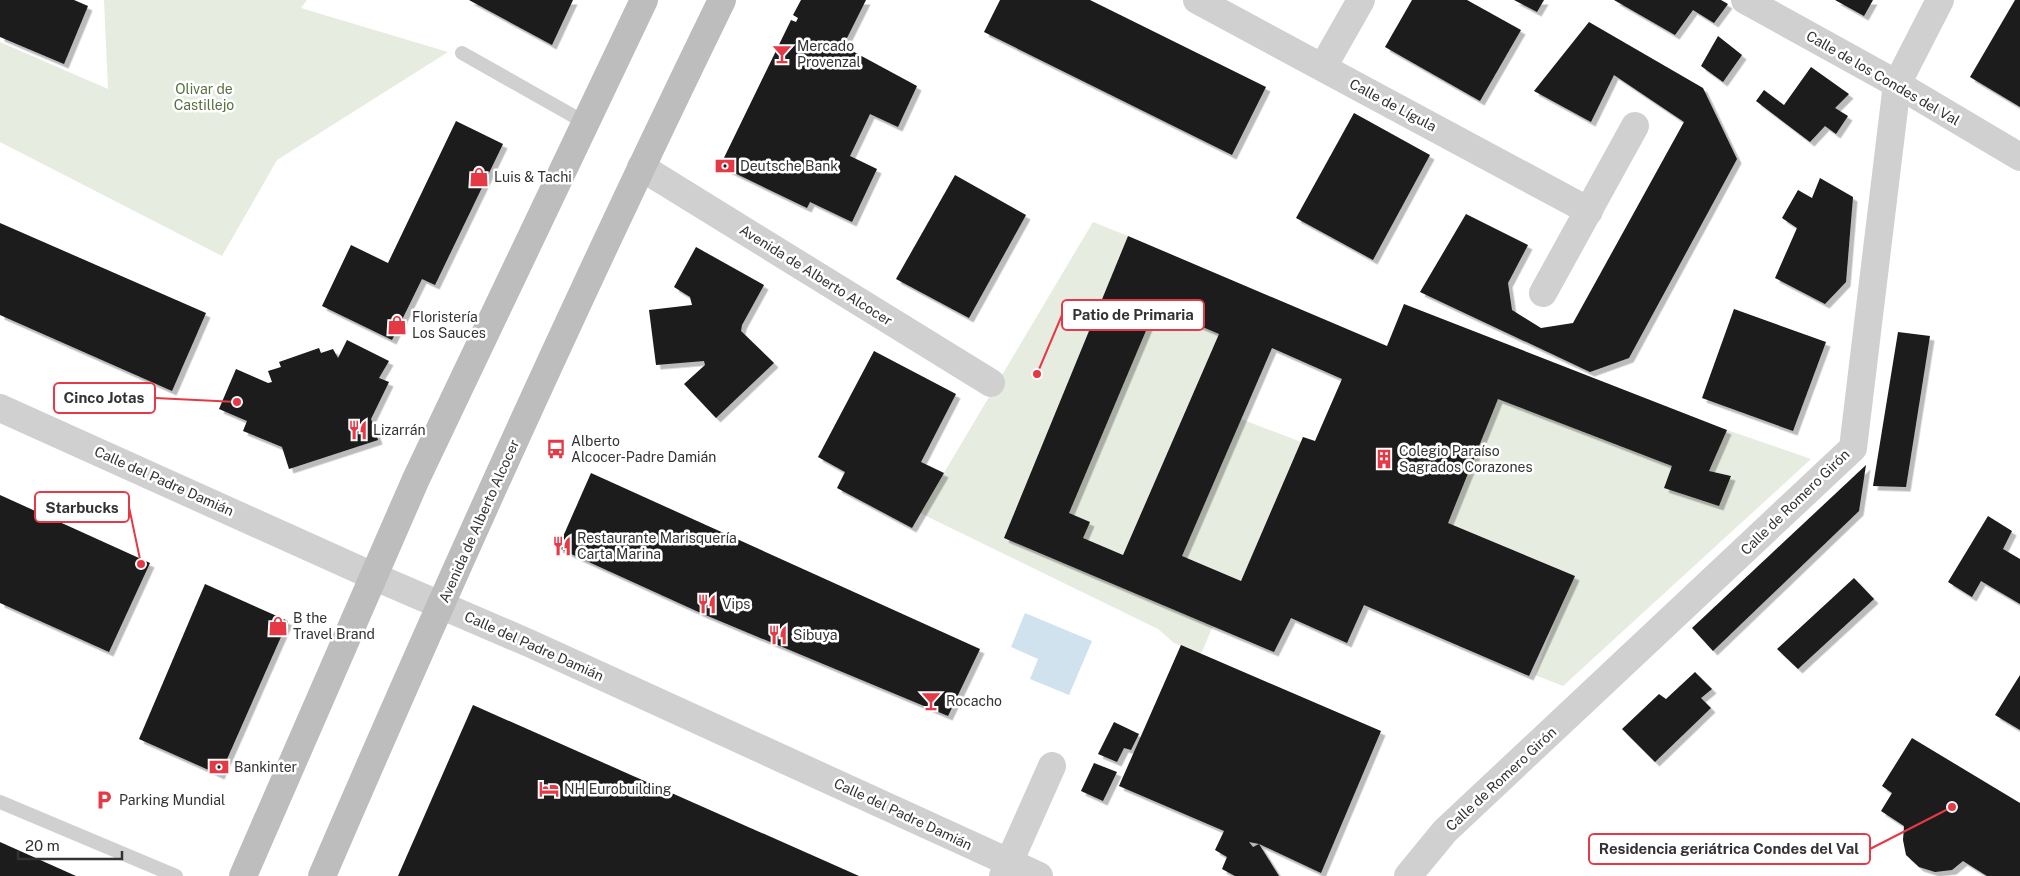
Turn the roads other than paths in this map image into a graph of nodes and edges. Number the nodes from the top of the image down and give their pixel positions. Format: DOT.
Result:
graph roads {
  1 [pos="644,0"];
  2 [pos="722,0"];
  3 [pos="1197,0"];
  4 [pos="1361,0"];
  5 [pos="1745,0"];
  6 [pos="1940,0"];
  7 [pos="462,53"];
  8 [pos="1323,67"];
  9 [pos="1897,84"];
  10 [pos="584,122"];
  11 [pos="1635,126"];
  12 [pos="2020,157"];
  13 [pos="641,167"];
  14 [pos="1588,211"];
  15 [pos="1544,293"];
  16 [pos="991,383"];
  17 [pos="0,408"];
  18 [pos="374,576"];
  19 [pos="441,605"];
  20 [pos="1052,766"];
  21 [pos="0,802"];
  22 [pos="1006,869"];
  23 [pos="176,876"];
  24 [pos="243,876"];
  25 [pos="322,876"];
  26 [pos="1039,876"];
  27 [pos="1408,876"];
  1 -- 10 [label="main road"];
  2 -- 13 [label="main road, Avenida de Alberto Alcocer"];
  3 -- 8 [label="street, Calle de Lígula"];
  4 -- 8 [label="street"];
  5 -- 9 [label="street, Calle de los Condes del Val"];
  6 -- 9 [label="street, Calle de Romero Girón"];
  7 -- 10 [label="lane"];
  8 -- 14 [label="street, Calle de Lígula"];
  9 -- 12 [label="street, Calle de los Condes del Val"];
  9 -- 27 [label="street, Calle de Romero Girón"];
  10 -- 18 [label="main road"];
  11 -- 14 [label="street"];
  13 -- 16 [label="street, Avenida de Alberto Alcocer"];
  13 -- 19 [label="main road, Avenida de Alberto Alcocer"];
  14 -- 15 [label="street"];
  17 -- 18 [label="street, Calle del Padre Damián"];
  18 -- 19 [label="street, Calle del Padre Damián"];
  18 -- 24 [label="main road"];
  19 -- 22 [label="street, Calle del Padre Damián"];
  19 -- 25 [label="main road, Avenida de Alberto Alcocer"];
  20 -- 22 [label="street"];
  21 -- 23 [label="lane"];
  22 -- 26 [label="street, Calle del Padre Damián"];
}
